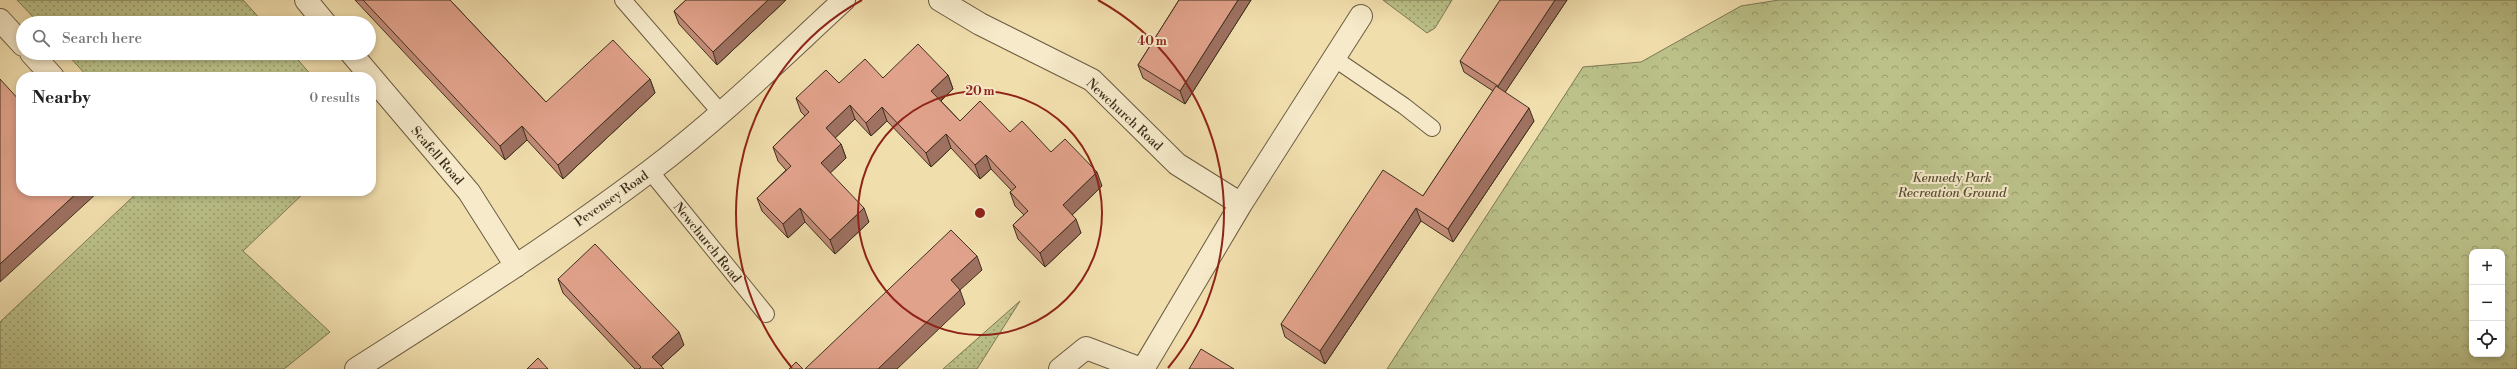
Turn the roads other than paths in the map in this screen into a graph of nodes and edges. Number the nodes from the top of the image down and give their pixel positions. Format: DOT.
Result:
graph roads {
  1 [pos="306,0"];
  2 [pos="623,0"];
  3 [pos="844,0"];
  4 [pos="940,0"];
  5 [pos="319,16"];
  6 [pos="1361,16"];
  7 [pos="0,20"];
  8 [pos="16,37"];
  9 [pos="1335,59"];
  10 [pos="37,60"];
  11 [pos="357,60"];
  12 [pos="48,72"];
  13 [pos="367,72"];
  14 [pos="376,82"];
  15 [pos="721,113"];
  16 [pos="1432,128"];
  17 [pos="650,171"];
  18 [pos="1242,204"];
  19 [pos="516,266"];
  20 [pos="766,314"];
  21 [pos="356,369"];
  22 [pos="1060,369"];
  23 [pos="1142,369"];
  1 -- 5 [label="street"];
  2 -- 15 [label="lane"];
  3 -- 15 [label="street, Pevensey Road"];
  4 -- 18 [label="street, Newchurch Road"];
  6 -- 9 [label="street"];
  7 -- 8 [label="street"];
  9 -- 16 [label="lane"];
  9 -- 18 [label="street"];
  10 -- 12 [label="street"];
  11 -- 13 [label="street, Scafell Road"];
  14 -- 19 [label="street, Scafell Road"];
  15 -- 17 [label="street, Pevensey Road"];
  17 -- 19 [label="street, Pevensey Road"];
  17 -- 20 [label="lane, Newchurch Road"];
  18 -- 23 [label="street"];
  19 -- 21 [label="street, Pevensey Road"];
  22 -- 23 [label="street"];
}
